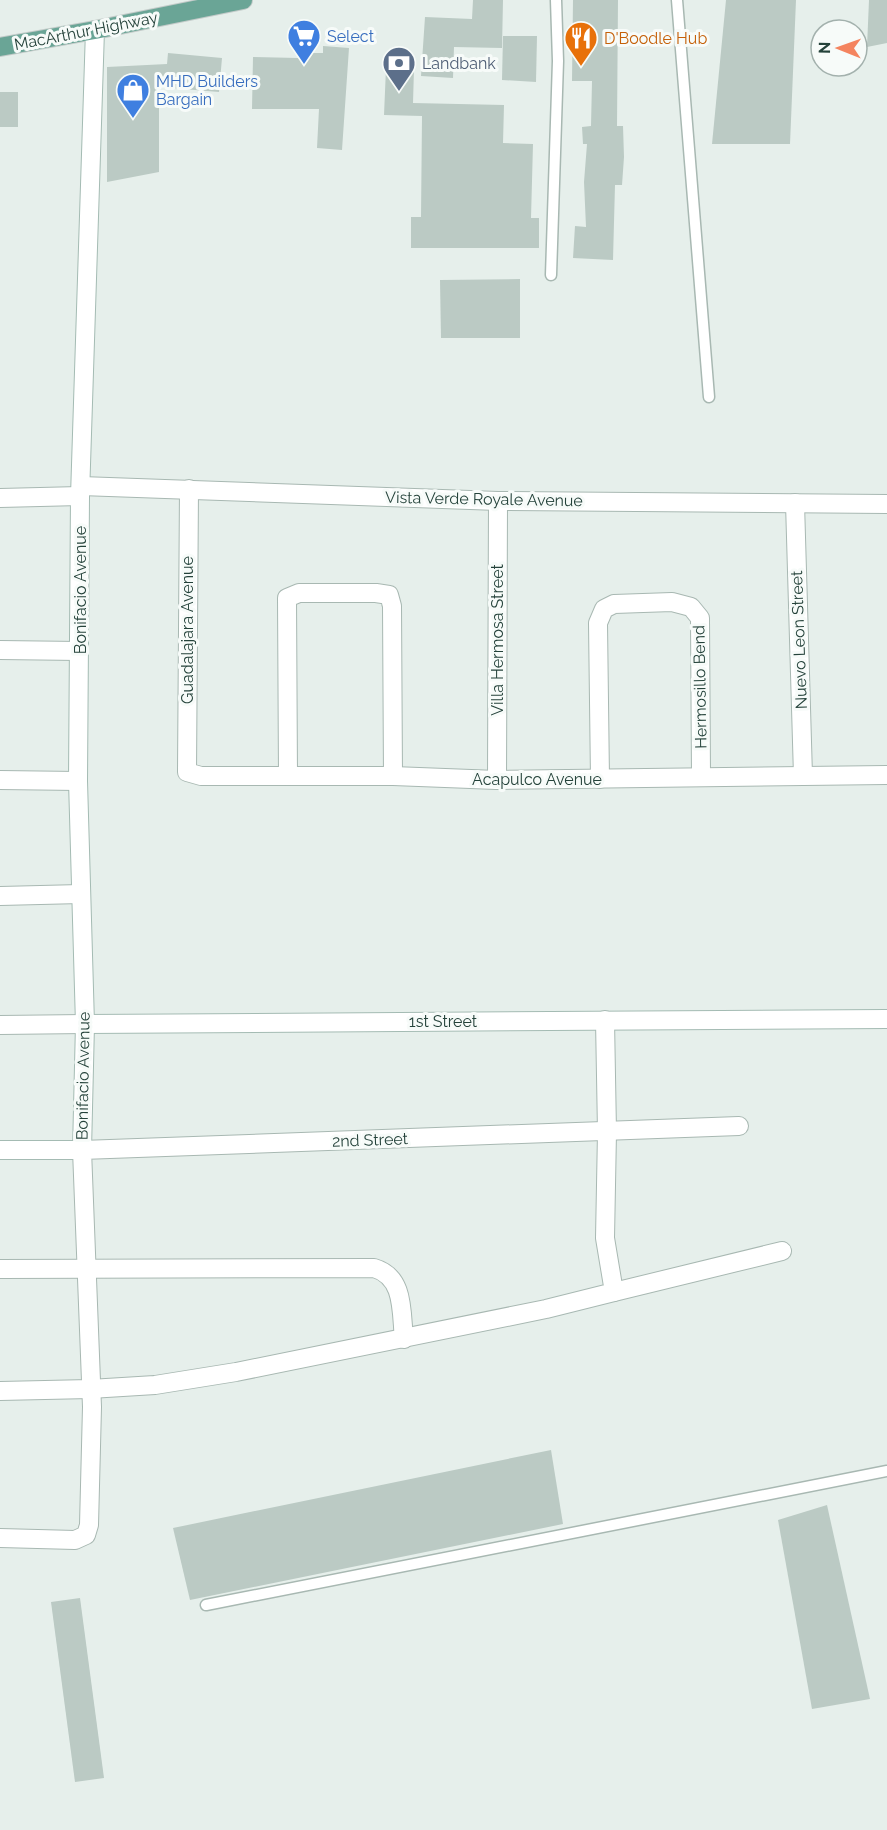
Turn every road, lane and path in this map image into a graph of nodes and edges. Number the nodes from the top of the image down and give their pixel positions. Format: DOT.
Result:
graph roads {
  1 [pos="243,0"];
  2 [pos="556,0"];
  3 [pos="677,0"];
  4 [pos="207,4"];
  5 [pos="95,30"];
  6 [pos="0,47"];
  7 [pos="550,275"];
  8 [pos="709,397"];
  9 [pos="189,489"];
  10 [pos="80,491"];
  11 [pos="0,498"];
  12 [pos="498,501"];
  13 [pos="795,503"];
  14 [pos="887,504"];
  15 [pos="0,650"];
  16 [pos="79,651"];
  17 [pos="187,772"];
  18 [pos="887,775"];
  19 [pos="288,776"];
  20 [pos="393,776"];
  21 [pos="701,776"];
  22 [pos="803,776"];
  23 [pos="600,779"];
  24 [pos="0,780"];
  25 [pos="497,780"];
  26 [pos="78,781"];
  27 [pos="81,894"];
  28 [pos="0,896"];
  29 [pos="887,1019"];
  30 [pos="605,1020"];
  31 [pos="85,1024"];
  32 [pos="0,1025"];
  33 [pos="739,1126"];
  34 [pos="607,1132"];
  35 [pos="0,1150"];
  36 [pos="82,1150"];
  37 [pos="782,1251"];
  38 [pos="0,1269"];
  39 [pos="87,1269"];
  40 [pos="614,1292"];
  41 [pos="404,1339"];
  42 [pos="90,1389"];
  43 [pos="0,1391"];
  44 [pos="887,1471"];
  45 [pos="0,1538"];
  46 [pos="206,1605"];
  1 -- 4 [label="main road, MacArthur Highway"];
  2 -- 7 [label="lane"];
  3 -- 8 [label="lane"];
  4 -- 5 [label="main road, MacArthur Highway"];
  5 -- 6 [label="main road, MacArthur Highway"];
  5 -- 10 [label="street, Bonifacio Avenue"];
  9 -- 10 [label="street, Vista Verde Royale Avenue"];
  9 -- 12 [label="street, Vista Verde Royale Avenue"];
  9 -- 17 [label="street, Guadalajara Avenue"];
  10 -- 11 [label="street, Vista Verde Royale Avenue"];
  10 -- 16 [label="street, Bonifacio Avenue"];
  12 -- 13 [label="street, Vista Verde Royale Avenue"];
  12 -- 25 [label="street, Villa Hermosa Street"];
  13 -- 14 [label="street, Vista Verde Royale Avenue"];
  13 -- 22 [label="street, Nuevo Leon Street"];
  15 -- 16 [label="street"];
  16 -- 26 [label="street, Bonifacio Avenue"];
  17 -- 19 [label="street, Acapulco Avenue"];
  18 -- 22 [label="street, Acapulco Avenue"];
  19 -- 20 [label="street, Acapulco Avenue"];
  19 -- 20 [label="street"];
  20 -- 25 [label="street, Acapulco Avenue"];
  21 -- 22 [label="street, Acapulco Avenue"];
  21 -- 23 [label="street, Acapulco Avenue"];
  21 -- 23 [label="street, Hermosillo Bend"];
  23 -- 25 [label="street, Acapulco Avenue"];
  24 -- 26 [label="street"];
  26 -- 27 [label="street, Bonifacio Avenue"];
  27 -- 28 [label="street"];
  27 -- 31 [label="street, Bonifacio Avenue"];
  29 -- 30 [label="street, 1st Street"];
  30 -- 31 [label="street, 1st Street"];
  30 -- 34 [label="street"];
  31 -- 32 [label="street, 1st Street"];
  31 -- 36 [label="street, Bonifacio Avenue"];
  33 -- 34 [label="street, 2nd Street"];
  34 -- 36 [label="street, 2nd Street"];
  34 -- 40 [label="street"];
  35 -- 36 [label="street, 2nd Street"];
  36 -- 39 [label="street, Bonifacio Avenue"];
  37 -- 40 [label="street"];
  38 -- 39 [label="street"];
  39 -- 41 [label="street"];
  39 -- 42 [label="street, Bonifacio Avenue"];
  40 -- 41 [label="street"];
  41 -- 42 [label="street"];
  42 -- 43 [label="street"];
  42 -- 45 [label="street, Bonifacio Avenue"];
  44 -- 46 [label="lane"];
}
